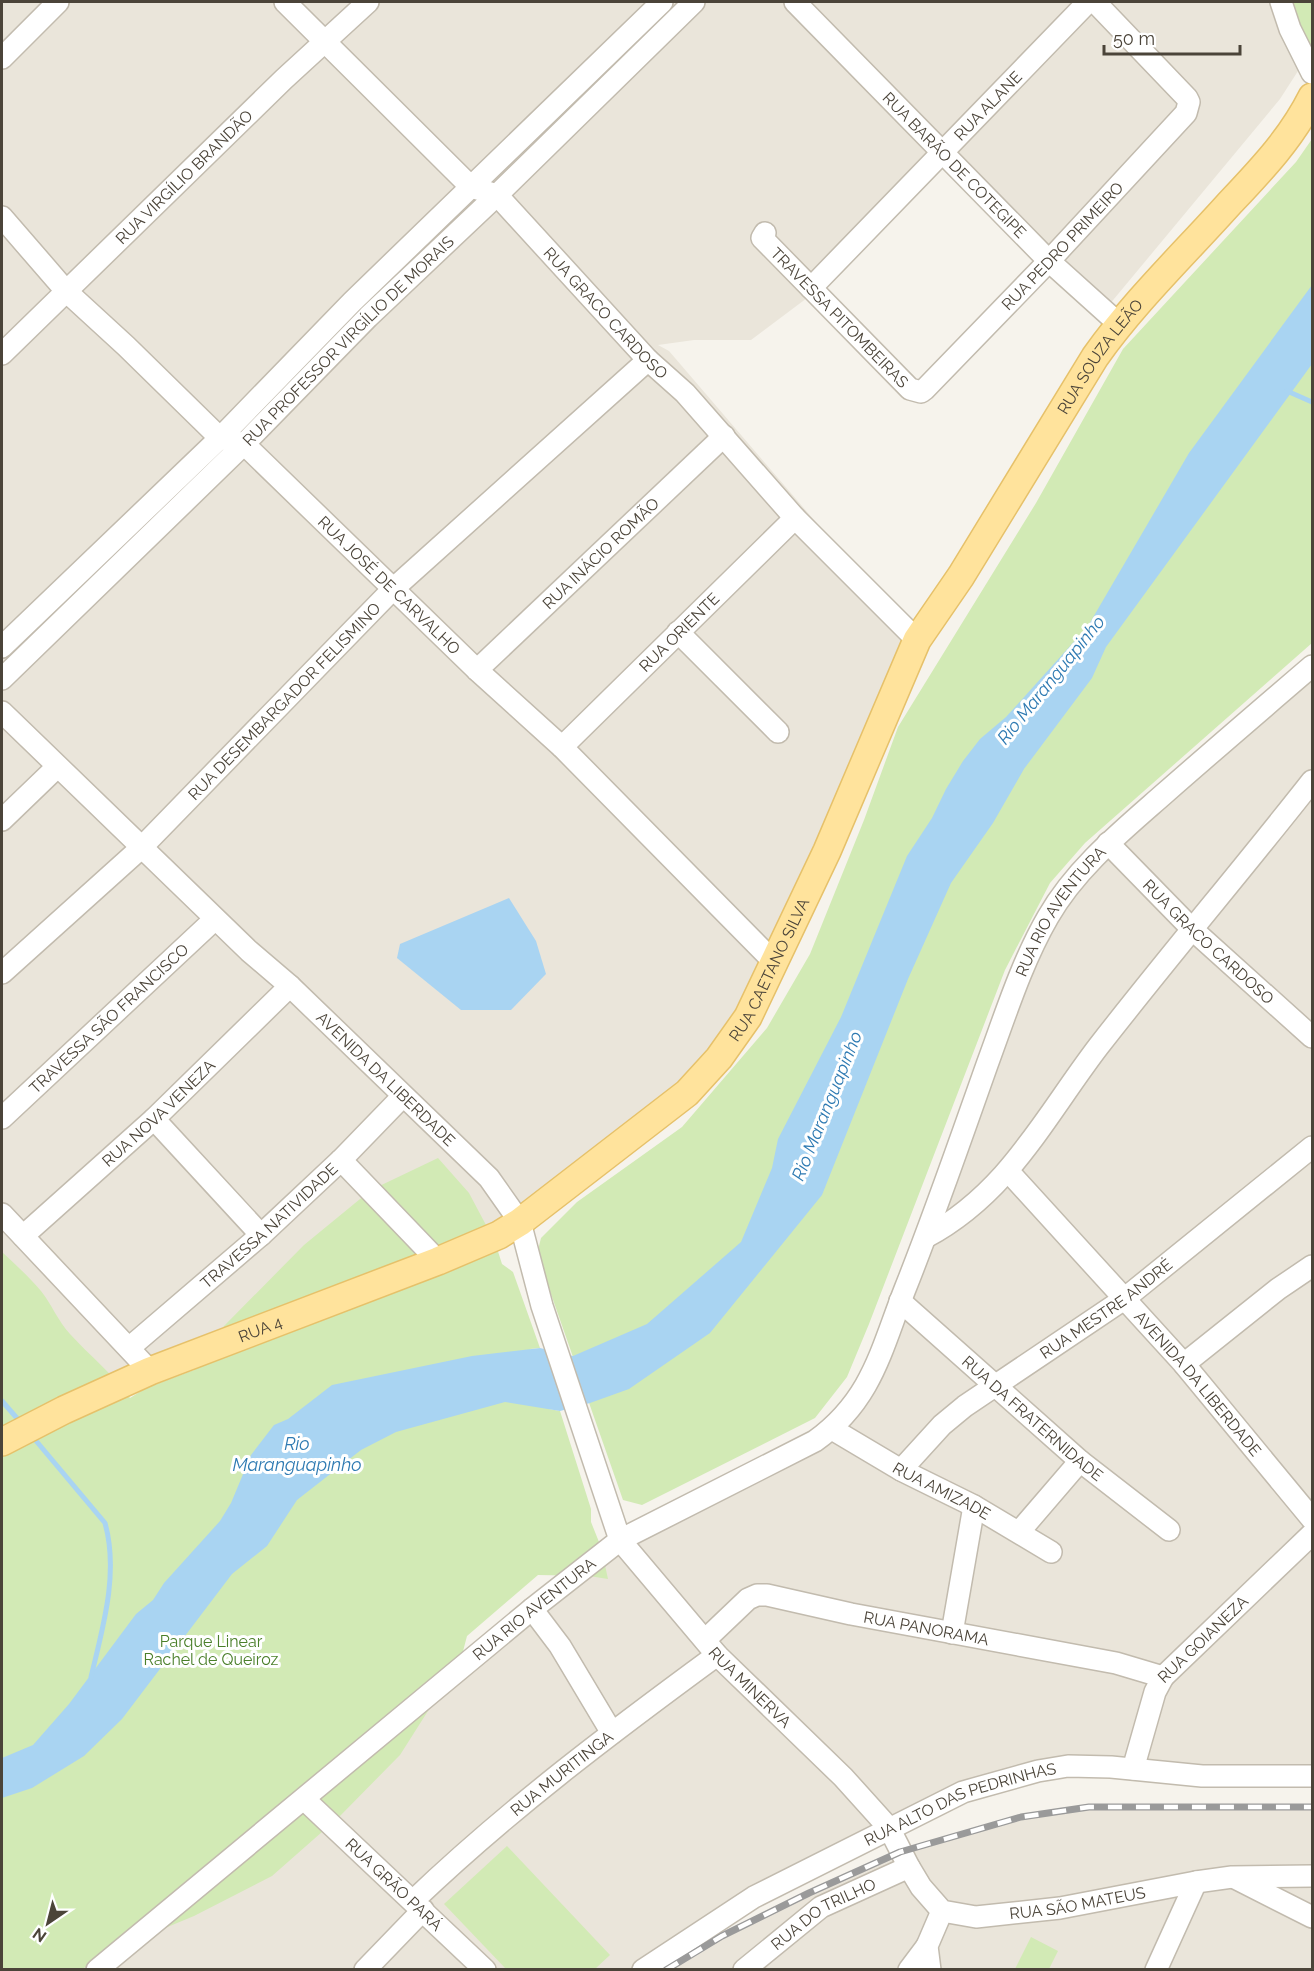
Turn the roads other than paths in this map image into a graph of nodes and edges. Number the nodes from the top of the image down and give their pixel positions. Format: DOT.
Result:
graph roads {
  1 [pos="58,2"];
  2 [pos="285,2"];
  3 [pos="368,2"];
  4 [pos="662,2"];
  5 [pos="694,2"];
  6 [pos="795,2"];
  7 [pos="1088,2"];
  8 [pos="1095,2"];
  9 [pos="1281,2"];
  10 [pos="327,42"];
  11 [pos="2,58"];
  12 [pos="1312,73"];
  13 [pos="1312,97"];
  14 [pos="943,152"];
  15 [pos="471,187"];
  16 [pos="497,195"];
  17 [pos="2,217"];
  18 [pos="765,233"];
  19 [pos="1049,261"];
  20 [pos="811,288"];
  21 [pos="66,291"];
  22 [pos="352,302"];
  23 [pos="368,317"];
  24 [pos="1119,324"];
  25 [pos="2,354"];
  26 [pos="648,360"];
  27 [pos="925,389"];
  28 [pos="724,436"];
  29 [pos="220,438"];
  30 [pos="243,444"];
  31 [pos="795,518"];
  32 [pos="85,567"];
  33 [pos="100,583"];
  34 [pos="393,589"];
  35 [pos="678,632"];
  36 [pos="917,640"];
  37 [pos="2,647"];
  38 [pos="1312,666"];
  39 [pos="477,670"];
  40 [pos="2,679"];
  41 [pos="2,712"];
  42 [pos="778,732"];
  43 [pos="562,747"];
  44 [pos="57,767"];
  45 [pos="1312,781"];
  46 [pos="2,820"];
  47 [pos="1108,843"];
  48 [pos="141,848"];
  49 [pos="215,919"];
  50 [pos="1193,930"];
  51 [pos="774,962"];
  52 [pos="2,973"];
  53 [pos="290,986"];
  54 [pos="1312,1037"];
  55 [pos="403,1096"];
  56 [pos="2,1118"];
  57 [pos="154,1119"];
  58 [pos="1312,1147"];
  59 [pos="341,1160"];
  60 [pos="1008,1171"];
  61 [pos="2,1214"];
  62 [pos="520,1222"];
  63 [pos="23,1236"];
  64 [pos="261,1236"];
  65 [pos="926,1237"];
  66 [pos="438,1262"];
  67 [pos="1312,1266"];
  68 [pos="1124,1299"];
  69 [pos="900,1301"];
  70 [pos="129,1348"];
  71 [pos="1184,1364"];
  72 [pos="150,1371"];
  73 [pos="996,1384"];
  74 [pos="832,1429"];
  75 [pos="2,1442"];
  76 [pos="1080,1461"];
  77 [pos="902,1470"];
  78 [pos="974,1506"];
  79 [pos="1312,1519"];
  80 [pos="1169,1530"];
  81 [pos="1019,1532"];
  82 [pos="1312,1534"];
  83 [pos="620,1540"];
  84 [pos="1051,1552"];
  85 [pos="532,1609"];
  86 [pos="952,1633"];
  87 [pos="711,1647"];
  88 [pos="1163,1677"];
  89 [pos="612,1732"];
  90 [pos="1133,1769"];
  91 [pos="1312,1776"];
  92 [pos="304,1799"];
  93 [pos="889,1828"];
  94 [pos="909,1867"];
  95 [pos="1312,1876"];
  96 [pos="1232,1877"];
  97 [pos="1196,1882"];
  98 [pos="418,1905"];
  99 [pos="942,1911"];
  100 [pos="1312,1917"];
  101 [pos="927,1946"];
  102 [pos="97,1970"];
  103 [pos="365,1970"];
  104 [pos="485,1970"];
  105 [pos="644,1970"];
  106 [pos="744,1970"];
  107 [pos="909,1970"];
  108 [pos="930,1970"];
  109 [pos="1156,1970"];
  1 -- 11 [label="street"];
  2 -- 10 [label="street"];
  3 -- 10 [label="street, RUA VIRGÍLIO BRANDÃO"];
  4 -- 15 [label="street, RUA PROFESSOR VIRGÍLIO DE MORAIS"];
  5 -- 16 [label="street, RUA PROFESSOR VIRGÍLIO DE MORAIS"];
  6 -- 14 [label="street, RUA BARÃO DE COTEGIPE"];
  7 -- 14 [label="street, RUA ALANE"];
  8 -- 19 [label="street, RUA PEDRO PRIMEIRO"];
  9 -- 12 [label="street"];
  10 -- 15 [label="street"];
  10 -- 21 [label="street, RUA VIRGÍLIO BRANDÃO"];
  13 -- 24 [label="main road, RUA SOUZA LEÃO"];
  14 -- 19 [label="street, RUA BARÃO DE COTEGIPE"];
  14 -- 20 [label="street, RUA ALANE"];
  15 -- 16 [label="street"];
  15 -- 22 [label="street, RUA PROFESSOR VIRGÍLIO DE MORAIS"];
  16 -- 23 [label="street, RUA PROFESSOR VIRGÍLIO DE MORAIS"];
  16 -- 26 [label="street, RUA GRACO CARDOSO"];
  17 -- 21 [label="street, RUA JOSÉ DE CARVALHO"];
  18 -- 20 [label="street, TRAVESSA PITOMBEIRAS"];
  19 -- 24 [label="street, RUA BARÃO DE COTEGIPE"];
  19 -- 27 [label="street, RUA PEDRO PRIMEIRO"];
  20 -- 27 [label="street, TRAVESSA PITOMBEIRAS"];
  21 -- 25 [label="street, RUA VIRGÍLIO BRANDÃO"];
  21 -- 29 [label="street, RUA JOSÉ DE CARVALHO"];
  22 -- 23 [label="street"];
  22 -- 29 [label="street, RUA PROFESSOR VIRGÍLIO DE MORAIS"];
  23 -- 30 [label="street, RUA PROFESSOR VIRGÍLIO DE MORAIS"];
  24 -- 36 [label="main road, RUA SOUZA LEÃO"];
  26 -- 28 [label="street, RUA GRACO CARDOSO"];
  26 -- 34 [label="street, RUA DESEMBARGADOR FELISMINO"];
  28 -- 31 [label="street, RUA GRACO CARDOSO"];
  28 -- 39 [label="street, RUA INÁCIO ROMÃO"];
  29 -- 30 [label="street, RUA JOSÉ DE CARVALHO"];
  29 -- 32 [label="street, RUA PROFESSOR VIRGÍLIO DE MORAIS"];
  30 -- 33 [label="street, RUA PROFESSOR VIRGÍLIO DE MORAIS"];
  30 -- 34 [label="street, RUA JOSÉ DE CARVALHO"];
  31 -- 35 [label="street, RUA ORIENTE"];
  31 -- 36 [label="street, RUA GRACO CARDOSO"];
  32 -- 33 [label="street"];
  32 -- 37 [label="street, RUA PROFESSOR VIRGÍLIO DE MORAIS"];
  33 -- 40 [label="street, RUA PROFESSOR VIRGÍLIO DE MORAIS"];
  34 -- 39 [label="street, RUA JOSÉ DE CARVALHO"];
  34 -- 48 [label="street, RUA DESEMBARGADOR FELISMINO"];
  35 -- 42 [label="street"];
  35 -- 43 [label="street, RUA ORIENTE"];
  36 -- 51 [label="main road, RUA CAETANO SILVA"];
  38 -- 47 [label="street, RUA RIO AVENTURA"];
  39 -- 43 [label="street, RUA JOSÉ DE CARVALHO"];
  41 -- 44 [label="street, AVENIDA DA LIBERDADE"];
  43 -- 51 [label="street, RUA JOSÉ DE CARVALHO"];
  44 -- 46 [label="street"];
  44 -- 48 [label="street, AVENIDA DA LIBERDADE"];
  45 -- 50 [label="street"];
  47 -- 50 [label="street, RUA GRACO CARDOSO"];
  47 -- 65 [label="street, RUA RIO AVENTURA"];
  48 -- 49 [label="street, AVENIDA DA LIBERDADE"];
  48 -- 52 [label="street, RUA DESEMBARGADOR FELISMINO"];
  49 -- 53 [label="street, AVENIDA DA LIBERDADE"];
  49 -- 56 [label="street, TRAVESSA SÃO FRANCISCO"];
  50 -- 54 [label="street, RUA GRACO CARDOSO"];
  50 -- 60 [label="street"];
  51 -- 62 [label="main road, RUA CAETANO SILVA"];
  53 -- 55 [label="street, AVENIDA DA LIBERDADE"];
  53 -- 57 [label="street, RUA NOVA VENEZA"];
  55 -- 59 [label="street, TRAVESSA NATIVIDADE"];
  55 -- 62 [label="street, AVENIDA DA LIBERDADE"];
  57 -- 63 [label="street, RUA NOVA VENEZA"];
  57 -- 64 [label="street"];
  58 -- 68 [label="street, RUA MESTRE ANDRÉ"];
  59 -- 64 [label="street, TRAVESSA NATIVIDADE"];
  59 -- 66 [label="street"];
  60 -- 65 [label="street"];
  60 -- 68 [label="street, AVENIDA DA LIBERDADE"];
  61 -- 63 [label="street"];
  62 -- 66 [label="main road, RUA 4"];
  62 -- 83 [label="street, AVENIDA DA LIBERDADE"];
  63 -- 70 [label="street"];
  64 -- 70 [label="street, TRAVESSA NATIVIDADE"];
  65 -- 69 [label="street, RUA RIO AVENTURA"];
  66 -- 72 [label="main road, RUA 4"];
  67 -- 71 [label="street"];
  68 -- 71 [label="street, AVENIDA DA LIBERDADE"];
  68 -- 73 [label="street, RUA MESTRE ANDRÉ"];
  69 -- 73 [label="street, RUA DA FRATERNIDADE"];
  69 -- 74 [label="street, RUA RIO AVENTURA"];
  70 -- 72 [label="street"];
  71 -- 79 [label="street, AVENIDA DA LIBERDADE"];
  72 -- 75 [label="main road, RUA 4"];
  73 -- 76 [label="street, RUA DA FRATERNIDADE"];
  73 -- 77 [label="street, RUA MESTRE ANDRÉ"];
  74 -- 77 [label="street, RUA AMIZADE"];
  74 -- 83 [label="street, RUA RIO AVENTURA"];
  76 -- 80 [label="street, RUA DA FRATERNIDADE"];
  76 -- 81 [label="street"];
  77 -- 78 [label="street, RUA AMIZADE"];
  78 -- 81 [label="street, RUA AMIZADE"];
  78 -- 86 [label="street"];
  81 -- 84 [label="street, RUA AMIZADE"];
  82 -- 88 [label="street, RUA GOIANEZA"];
  83 -- 85 [label="street, RUA RIO AVENTURA"];
  83 -- 87 [label="street, RUA MINERVA"];
  85 -- 89 [label="street"];
  85 -- 92 [label="street, RUA RIO AVENTURA"];
  86 -- 87 [label="street, RUA PANORAMA"];
  86 -- 88 [label="street, RUA PANORAMA"];
  87 -- 89 [label="street, RUA MURITINGA"];
  87 -- 93 [label="street, RUA MINERVA"];
  88 -- 90 [label="street, RUA GOIANEZA"];
  89 -- 98 [label="street, RUA MURITINGA"];
  90 -- 91 [label="street, RUA ALTO DAS PEDRINHAS"];
  90 -- 93 [label="street, RUA ALTO DAS PEDRINHAS"];
  92 -- 98 [label="street, RUA GRÃO PARÁ"];
  92 -- 102 [label="street, RUA RIO AVENTURA"];
  93 -- 94 [label="street"];
  93 -- 105 [label="street, RUA ALTO DAS PEDRINHAS"];
  94 -- 99 [label="street"];
  94 -- 106 [label="street, RUA DO TRILHO"];
  95 -- 96 [label="street, RUA SÃO MATEUS"];
  96 -- 97 [label="street, RUA SÃO MATEUS"];
  96 -- 100 [label="street"];
  97 -- 99 [label="street, RUA SÃO MATEUS"];
  97 -- 109 [label="street"];
  98 -- 103 [label="street, RUA MURITINGA"];
  98 -- 104 [label="street, RUA GRÃO PARÁ"];
  99 -- 101 [label="street"];
  101 -- 107 [label="street"];
  101 -- 108 [label="street"];
}
